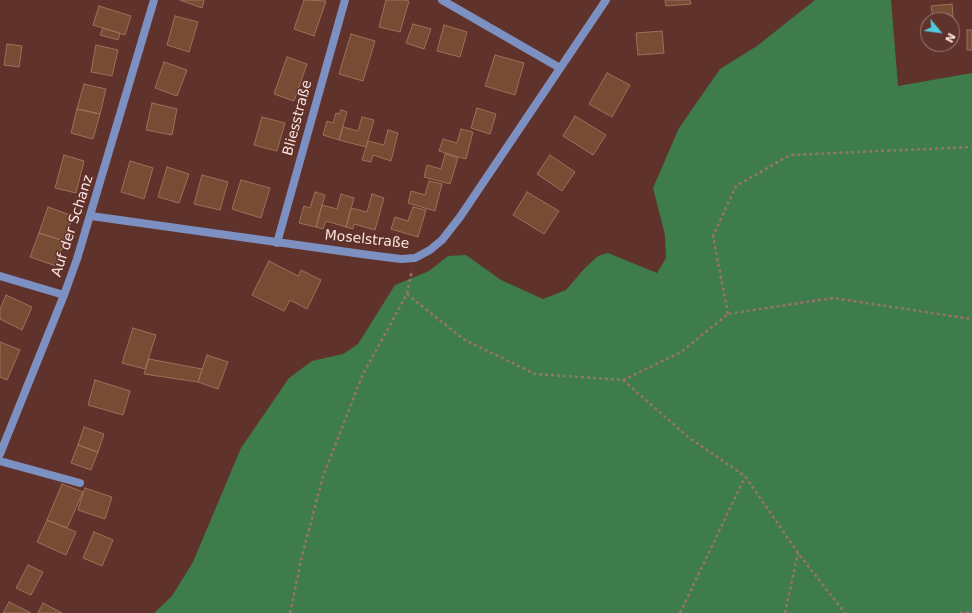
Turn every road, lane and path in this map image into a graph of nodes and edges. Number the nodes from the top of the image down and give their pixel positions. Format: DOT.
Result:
graph roads {
  1 [pos="154,0"];
  2 [pos="345,0"];
  3 [pos="442,0"];
  4 [pos="606,0"];
  5 [pos="560,68"];
  6 [pos="972,148"];
  7 [pos="91,216"];
  8 [pos="277,243"];
  9 [pos="415,258"];
  10 [pos="0,276"];
  11 [pos="407,294"];
  12 [pos="64,296"];
  13 [pos="728,314"];
  14 [pos="972,319"];
  15 [pos="623,380"];
  16 [pos="0,454"];
  17 [pos="0,461"];
  18 [pos="745,476"];
  19 [pos="80,483"];
  20 [pos="798,553"];
  21 [pos="972,612"];
  22 [pos="290,613"];
  23 [pos="680,613"];
  24 [pos="785,613"];
  25 [pos="845,613"];
  26 [pos="960,613"];
  1 -- 7 [label="street, Auf der Schanz"];
  2 -- 8 [label="street, Bliesstraße"];
  3 -- 5 [label="street"];
  4 -- 5 [label="street, Moselstraße"];
  5 -- 9 [label="street, Moselstraße"];
  6 -- 13 [label="path"];
  7 -- 8 [label="street, Moselstraße"];
  7 -- 12 [label="street, Auf der Schanz"];
  8 -- 9 [label="street, Moselstraße"];
  9 -- 11 [label="path"];
  10 -- 12 [label="street"];
  11 -- 15 [label="path"];
  11 -- 22 [label="path"];
  12 -- 16 [label="street, Auf der Schanz"];
  13 -- 14 [label="path"];
  13 -- 15 [label="path"];
  15 -- 18 [label="path"];
  17 -- 19 [label="street"];
  18 -- 20 [label="path"];
  18 -- 23 [label="path"];
  20 -- 24 [label="path"];
  20 -- 25 [label="path"];
  21 -- 26 [label="path"];
}
